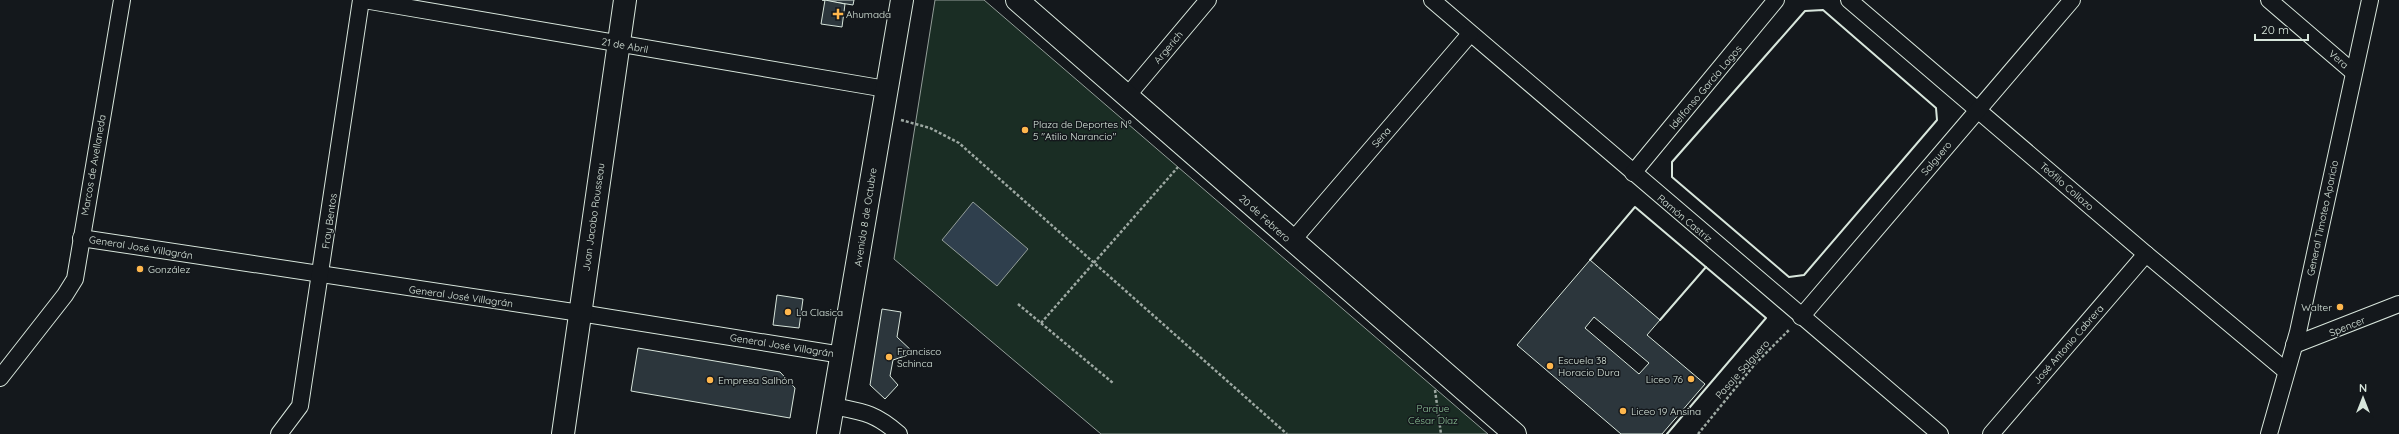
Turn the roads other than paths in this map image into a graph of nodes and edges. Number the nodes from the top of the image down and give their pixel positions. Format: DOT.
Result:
graph roads {
  1 [pos="122,0"];
  2 [pos="362,0"];
  3 [pos="625,0"];
  4 [pos="902,0"];
  5 [pos="1017,0"];
  6 [pos="1208,0"];
  7 [pos="1432,0"];
  8 [pos="1776,0"];
  9 [pos="1849,0"];
  10 [pos="2072,0"];
  11 [pos="2269,0"];
  12 [pos="2370,0"];
  13 [pos="1470,34"];
  14 [pos="619,44"];
  15 [pos="2353,72"];
  16 [pos="886,89"];
  17 [pos="1128,95"];
  18 [pos="1977,110"];
  19 [pos="1633,173"];
  20 [pos="81,238"];
  21 [pos="1292,241"];
  22 [pos="2146,254"];
  23 [pos="321,276"];
  24 [pos="2399,304"];
  25 [pos="580,313"];
  26 [pos="1801,317"];
  27 [pos="2294,345"];
  28 [pos="842,355"];
  29 [pos="2286,370"];
  30 [pos="0,378"];
  31 [pos="833,406"];
  32 [pos="279,434"];
  33 [pos="563,434"];
  34 [pos="828,434"];
  35 [pos="899,434"];
  36 [pos="1515,434"];
  37 [pos="1940,434"];
  38 [pos="1991,434"];
  39 [pos="2269,434"];
  1 -- 20 [label="street, Marcos de Avellaneda"];
  2 -- 14 [label="street, 21 de Abril"];
  2 -- 23 [label="street, Fray Bentos"];
  3 -- 14 [label="main road, Juan Jacobo Rousseau"];
  4 -- 16 [label="main road, Avenida 8 de Octubre"];
  5 -- 17 [label="main road, 20 de Febrero"];
  6 -- 17 [label="street, Argerich"];
  7 -- 13 [label="street, Ramón Castriz"];
  8 -- 19 [label="street, Idelfonso García Lagos"];
  9 -- 18 [label="street, Teófilo Collazo"];
  10 -- 18 [label="street, Salguero"];
  11 -- 15 [label="street, Vera"];
  12 -- 15 [label="street, General Timoteo Aparicio"];
  13 -- 19 [label="street, Ramón Castriz"];
  13 -- 21 [label="street, Sena"];
  14 -- 16 [label="street, 21 de Abril"];
  14 -- 25 [label="main road, Juan Jacobo Rousseau"];
  15 -- 27 [label="street, General Timoteo Aparicio"];
  16 -- 28 [label="main road, Avenida 8 de Octubre"];
  17 -- 21 [label="main road, 20 de Febrero"];
  18 -- 22 [label="street, Teófilo Collazo"];
  18 -- 26 [label="street, Salguero"];
  19 -- 26 [label="street, Ramón Castriz"];
  20 -- 23 [label="street, General José Villagrán"];
  20 -- 30 [label="street, Marcos de Avellaneda"];
  21 -- 36 [label="main road, 20 de Febrero"];
  22 -- 29 [label="street, Teófilo Collazo"];
  22 -- 38 [label="street, José Antonio Cabrera"];
  23 -- 25 [label="street, General José Villagrán"];
  23 -- 32 [label="street, Fray Bentos"];
  24 -- 27 [label="street, Spencer"];
  25 -- 28 [label="street, General José Villagrán"];
  25 -- 33 [label="main road, Juan Jacobo Rousseau"];
  26 -- 37 [label="street, Ramón Castriz"];
  27 -- 29 [label="street, General Timoteo Aparicio"];
  28 -- 31 [label="main road, Avenida 8 de Octubre"];
  29 -- 39 [label="street, General Timoteo Aparicio"];
  31 -- 34 [label="main road, Avenida 8 de Octubre"];
  31 -- 35 [label="street"];
}
